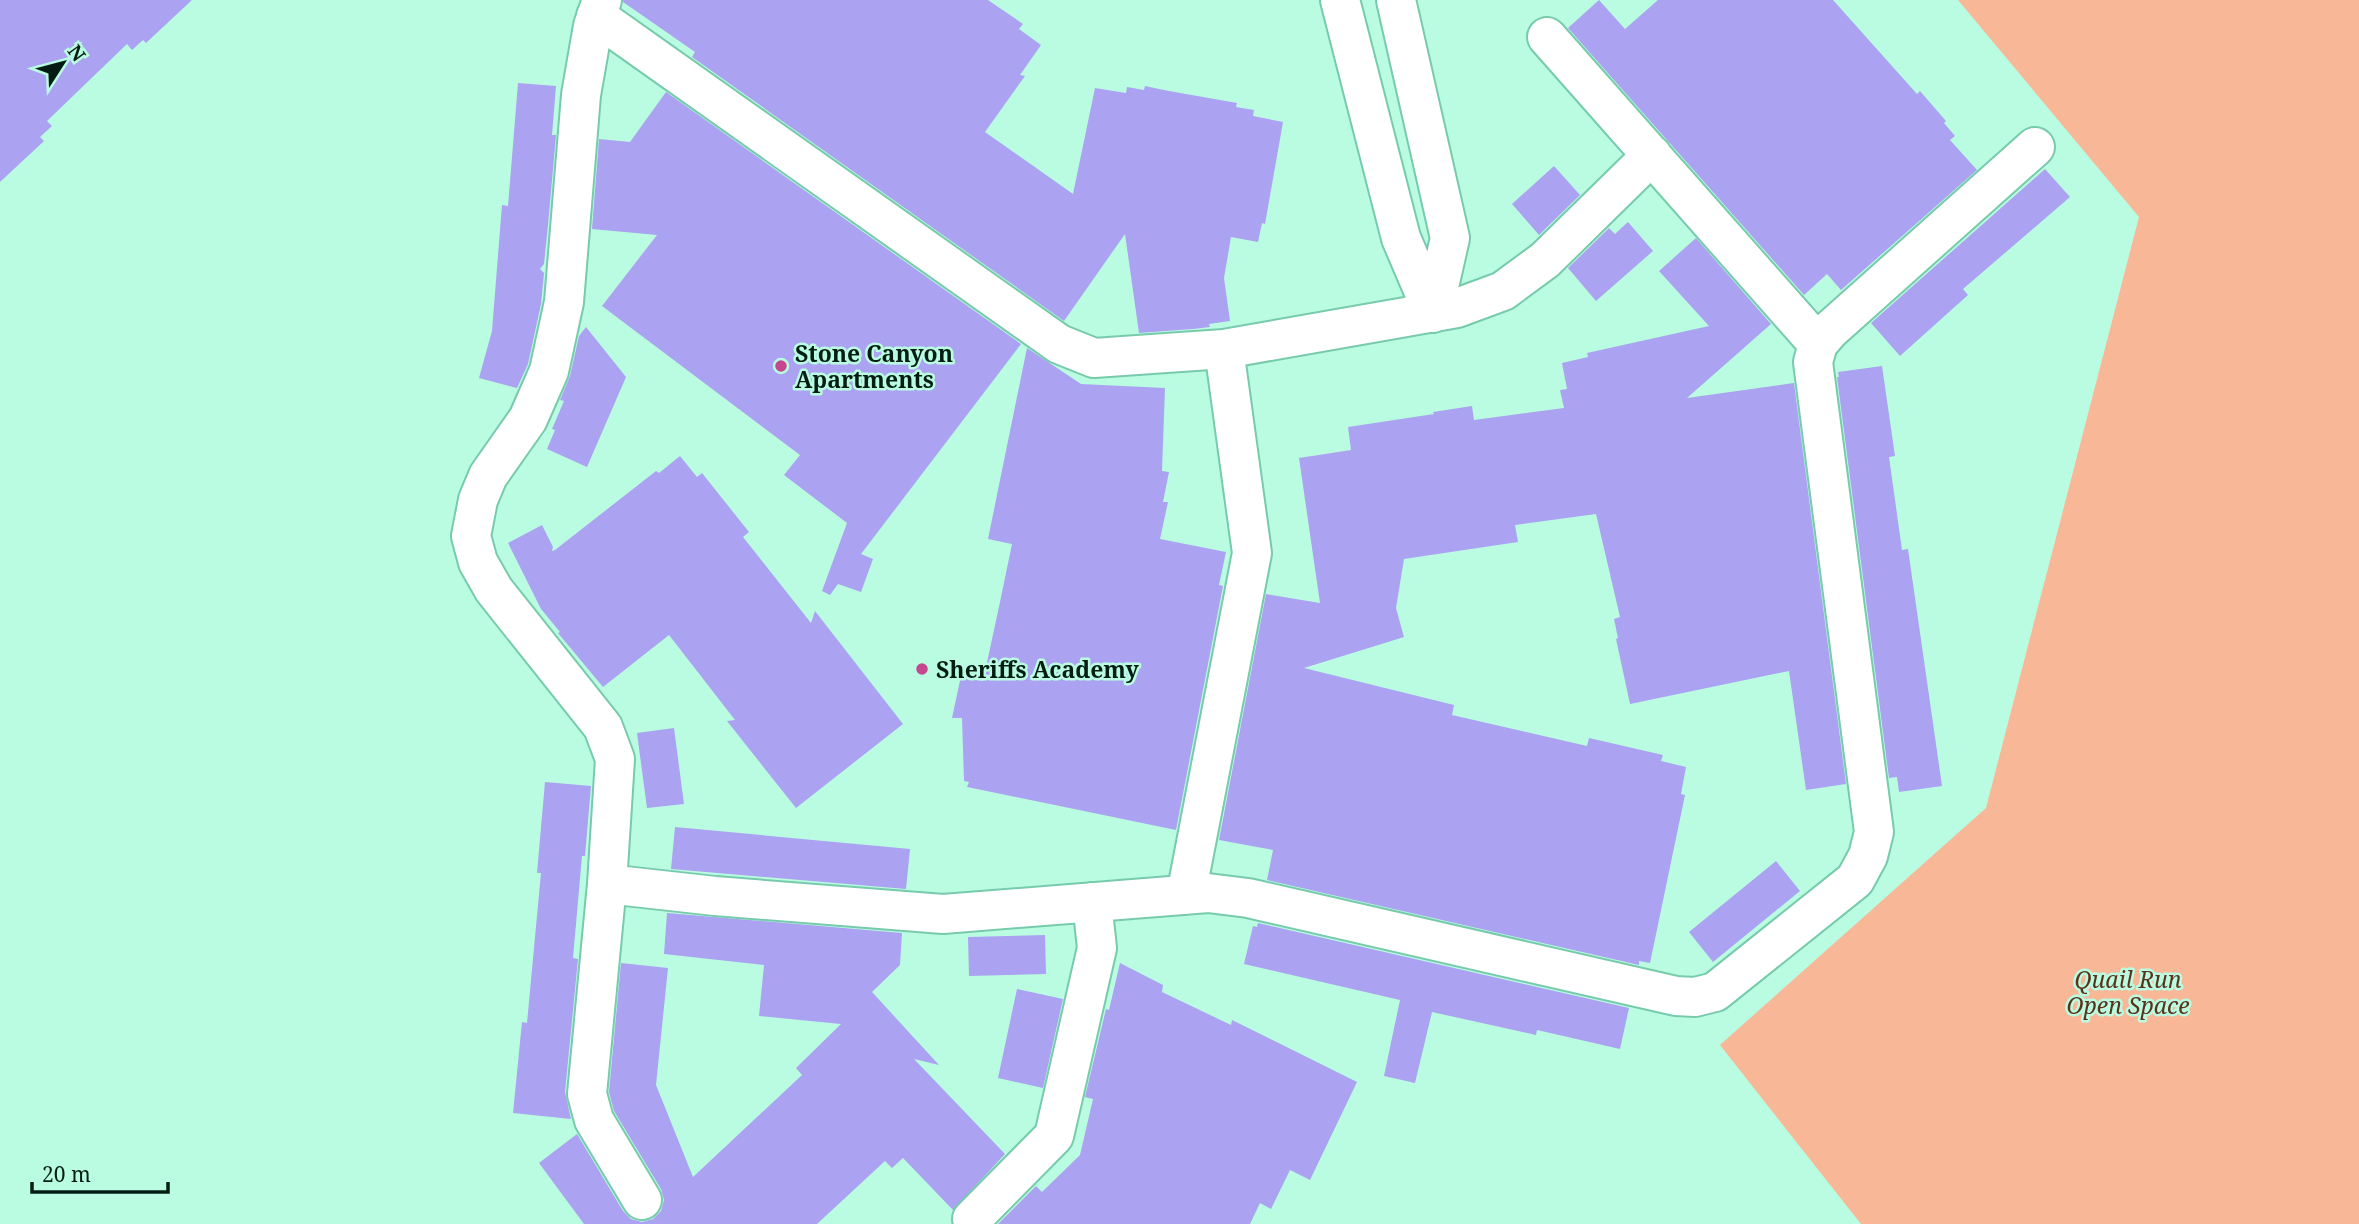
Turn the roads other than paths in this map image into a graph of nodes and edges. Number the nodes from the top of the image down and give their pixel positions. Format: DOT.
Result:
graph roads {
  1 [pos="1340,0"];
  2 [pos="1396,0"];
  3 [pos="599,8"];
  4 [pos="1548,37"];
  5 [pos="2035,148"];
  6 [pos="1652,155"];
  7 [pos="1433,313"];
  8 [pos="1818,344"];
  9 [pos="1224,349"];
  10 [pos="607,884"];
  11 [pos="1186,895"];
  12 [pos="1092,902"];
  13 [pos="642,1200"];
  14 [pos="972,1219"];
  1 -- 7 [label="lane"];
  2 -- 7 [label="lane"];
  3 -- 9 [label="lane"];
  3 -- 10 [label="lane"];
  4 -- 6 [label="lane"];
  5 -- 8 [label="lane"];
  6 -- 7 [label="lane"];
  6 -- 8 [label="lane"];
  7 -- 9 [label="lane"];
  8 -- 11 [label="lane"];
  9 -- 11 [label="lane"];
  10 -- 12 [label="lane"];
  10 -- 13 [label="lane"];
  11 -- 12 [label="lane"];
  12 -- 14 [label="lane"];
}
